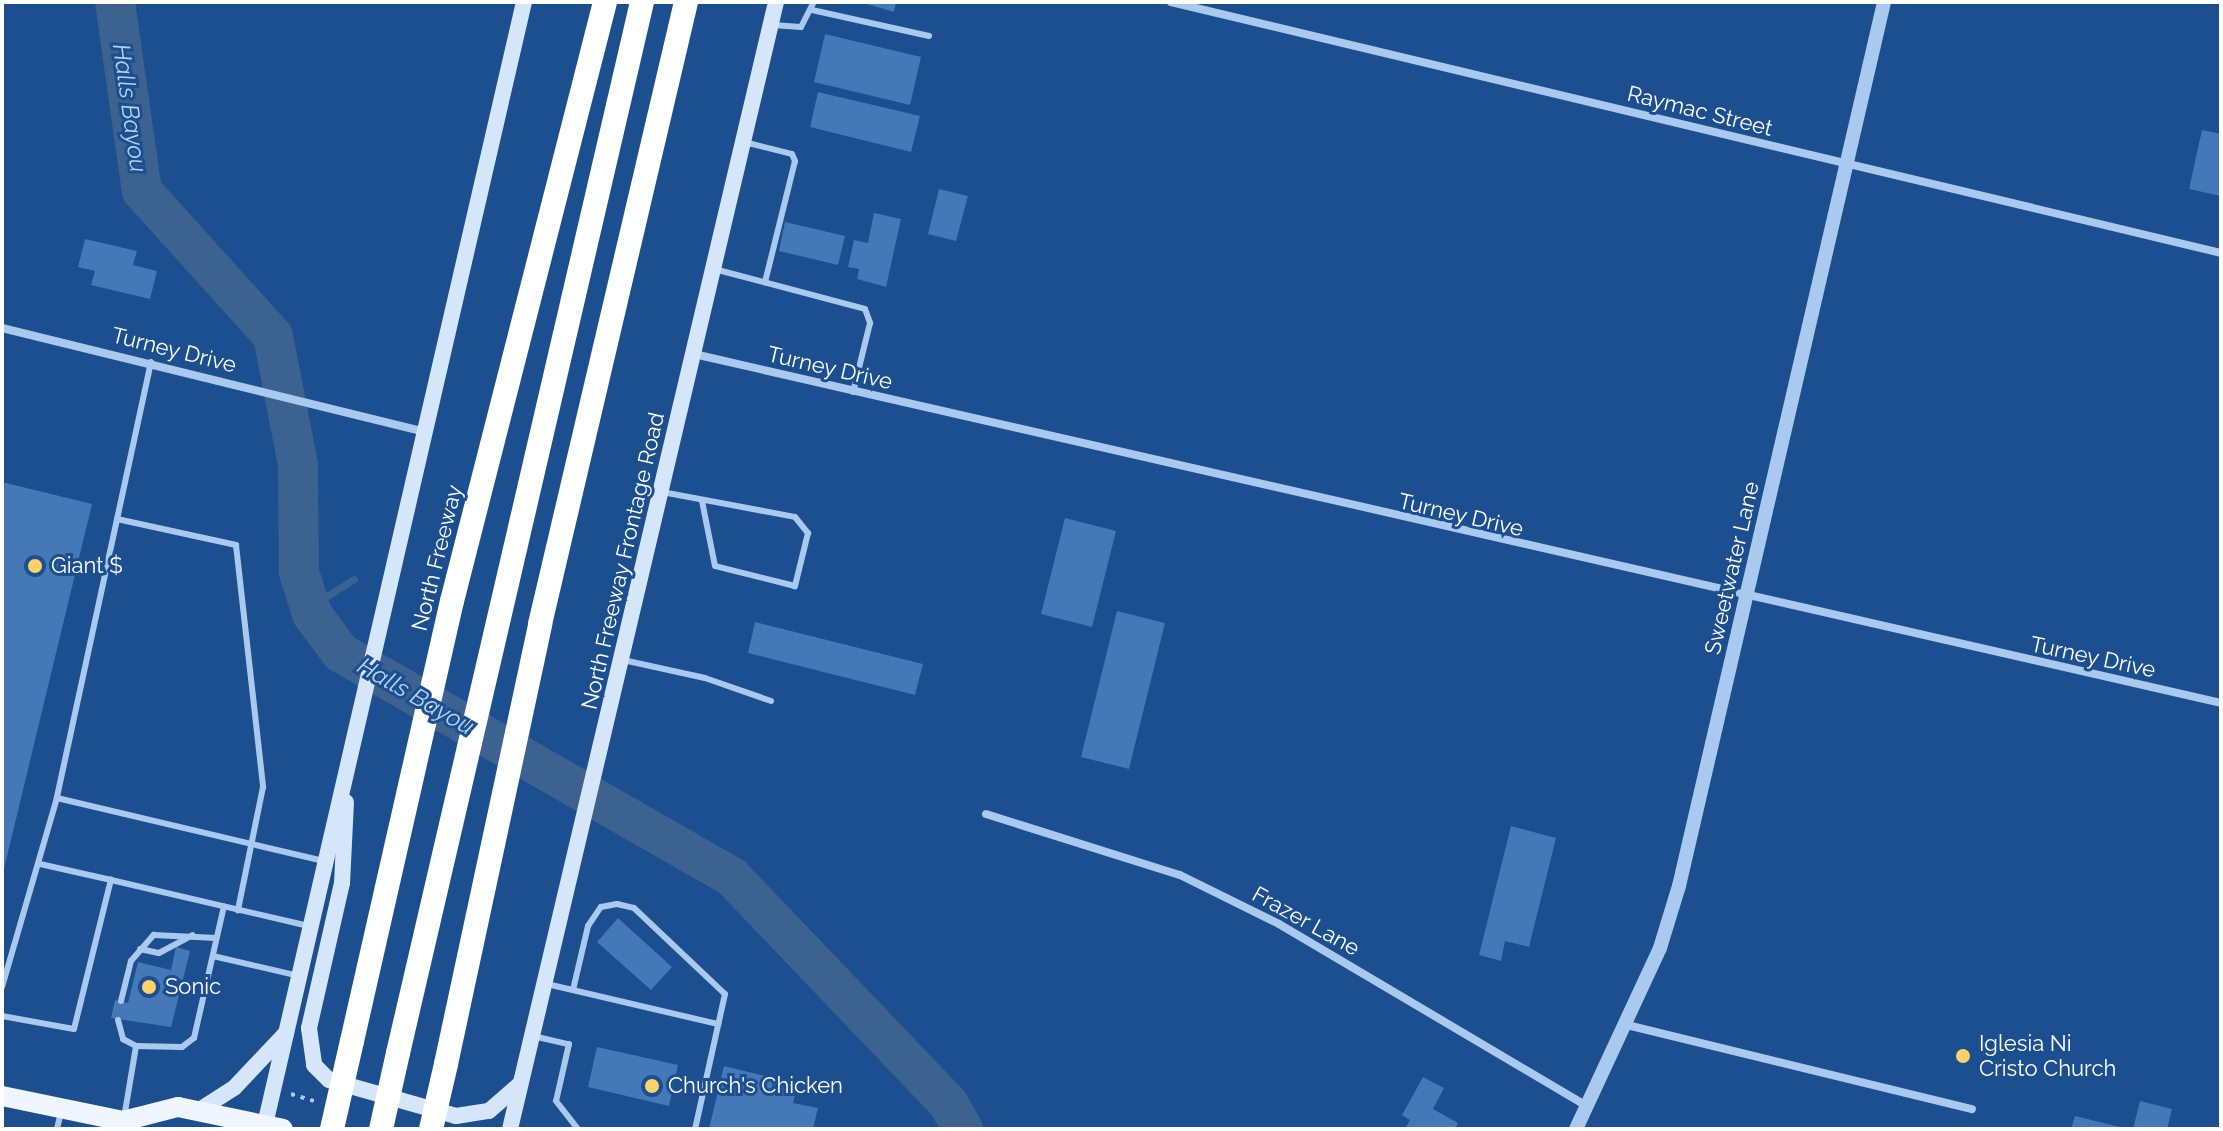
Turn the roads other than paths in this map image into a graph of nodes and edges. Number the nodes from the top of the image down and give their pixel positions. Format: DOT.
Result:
graph roads {
  1 [pos="524,2"];
  2 [pos="605,2"];
  3 [pos="642,2"];
  4 [pos="686,2"];
  5 [pos="776,2"];
  6 [pos="1171,2"];
  7 [pos="1884,2"];
  8 [pos="813,6"];
  9 [pos="771,25"];
  10 [pos="929,36"];
  11 [pos="744,142"];
  12 [pos="1847,165"];
  13 [pos="2221,253"];
  14 [pos="714,269"];
  15 [pos="765,282"];
  16 [pos="2,328"];
  17 [pos="694,354"];
  18 [pos="151,362"];
  19 [pos="853,392"];
  20 [pos="429,434"];
  21 [pos="662,492"];
  22 [pos="702,501"];
  23 [pos="117,519"];
  24 [pos="1748,599"];
  25 [pos="623,660"];
  26 [pos="771,701"];
  27 [pos="2221,703"];
  28 [pos="349,749"];
  29 [pos="57,798"];
  30 [pos="986,814"];
  31 [pos="254,844"];
  32 [pos="326,861"];
  33 [pos="40,864"];
  34 [pos="111,880"];
  35 [pos="224,906"];
  36 [pos="238,910"];
  37 [pos="312,927"];
  38 [pos="193,935"];
  39 [pos="216,938"];
  40 [pos="140,949"];
  41 [pos="213,956"];
  42 [pos="301,977"];
  43 [pos="545,984"];
  44 [pos="2,987"];
  45 [pos="573,990"];
  46 [pos="121,1001"];
  47 [pos="2,1016"];
  48 [pos="118,1020"];
  49 [pos="718,1024"];
  50 [pos="1627,1025"];
  51 [pos="288,1032"];
  52 [pos="533,1036"];
  53 [pos="136,1046"];
  54 [pos="525,1075"];
  55 [pos="2,1096"];
  56 [pos="518,1100"];
  57 [pos="1588,1107"];
  58 [pos="62,1109"];
  59 [pos="1972,1109"];
  60 [pos="198,1111"];
  61 [pos="125,1126"];
  62 [pos="271,1127"];
  63 [pos="57,1129"];
  64 [pos="332,1129"];
  65 [pos="381,1129"];
  66 [pos="431,1129"];
  67 [pos="510,1129"];
  68 [pos="521,1129"];
  69 [pos="578,1129"];
  70 [pos="695,1129"];
  71 [pos="1576,1129"];
  1 -- 20 [label="main road"];
  2 -- 64 [label="highway, North Freeway, bridge"];
  3 -- 65 [label="highway, bridge"];
  4 -- 66 [label="highway, bridge"];
  5 -- 9 [label="main road, North Freeway Frontage Road"];
  6 -- 12 [label="street, Raymac Street"];
  7 -- 12 [label="street, Sweetwater Lane"];
  8 -- 9 [label="lane"];
  8 -- 10 [label="lane"];
  9 -- 11 [label="main road, North Freeway Frontage Road"];
  11 -- 14 [label="main road, North Freeway Frontage Road"];
  11 -- 15 [label="lane"];
  12 -- 13 [label="street, Raymac Street"];
  12 -- 24 [label="street, Sweetwater Lane"];
  14 -- 15 [label="lane"];
  14 -- 17 [label="main road, North Freeway Frontage Road"];
  15 -- 19 [label="lane"];
  16 -- 18 [label="street, Turney Drive"];
  17 -- 19 [label="street, Turney Drive"];
  17 -- 21 [label="main road, North Freeway Frontage Road"];
  18 -- 20 [label="street, Turney Drive"];
  18 -- 23 [label="lane"];
  19 -- 24 [label="street, Turney Drive"];
  20 -- 28 [label="main road"];
  21 -- 22 [label="lane"];
  21 -- 25 [label="main road, North Freeway Frontage Road"];
  22 -- 22 [label="lane"];
  23 -- 29 [label="lane"];
  23 -- 31 [label="lane"];
  24 -- 27 [label="street, Turney Drive"];
  24 -- 50 [label="street, Sweetwater Lane"];
  25 -- 26 [label="lane"];
  25 -- 43 [label="main road, North Freeway Frontage Road"];
  28 -- 32 [label="main road"];
  28 -- 54 [label="main road"];
  29 -- 31 [label="lane"];
  29 -- 33 [label="lane"];
  30 -- 57 [label="street, Frazer Lane"];
  31 -- 32 [label="lane"];
  31 -- 36 [label="lane"];
  32 -- 37 [label="main road"];
  33 -- 34 [label="lane"];
  33 -- 44 [label="lane"];
  34 -- 35 [label="lane"];
  34 -- 47 [label="lane"];
  35 -- 36 [label="lane"];
  35 -- 39 [label="lane"];
  36 -- 37 [label="lane"];
  37 -- 42 [label="main road"];
  38 -- 39 [label="lane"];
  38 -- 40 [label="lane"];
  38 -- 40 [label="lane"];
  39 -- 41 [label="lane"];
  40 -- 46 [label="lane"];
  41 -- 42 [label="lane"];
  41 -- 53 [label="lane"];
  42 -- 51 [label="main road"];
  43 -- 45 [label="lane"];
  43 -- 52 [label="main road, North Freeway Frontage Road"];
  45 -- 49 [label="lane"];
  45 -- 49 [label="lane"];
  48 -- 53 [label="lane"];
  49 -- 70 [label="lane"];
  50 -- 57 [label="street, Sweetwater Lane"];
  50 -- 59 [label="street"];
  51 -- 60 [label="main road"];
  51 -- 62 [label="main road"];
  52 -- 54 [label="main road, North Freeway Frontage Road"];
  52 -- 69 [label="lane"];
  53 -- 61 [label="lane"];
  54 -- 56 [label="main road, North Freeway Frontage Road"];
  55 -- 58 [label="main road"];
  56 -- 67 [label="main road, North Freeway Frontage Road"];
  56 -- 68 [label="main road"];
  57 -- 71 [label="street, Sweetwater Lane"];
  58 -- 61 [label="main road"];
  58 -- 63 [label="lane"];
  60 -- 61 [label="main road"];
  60 -- 62 [label="main road"];
}
